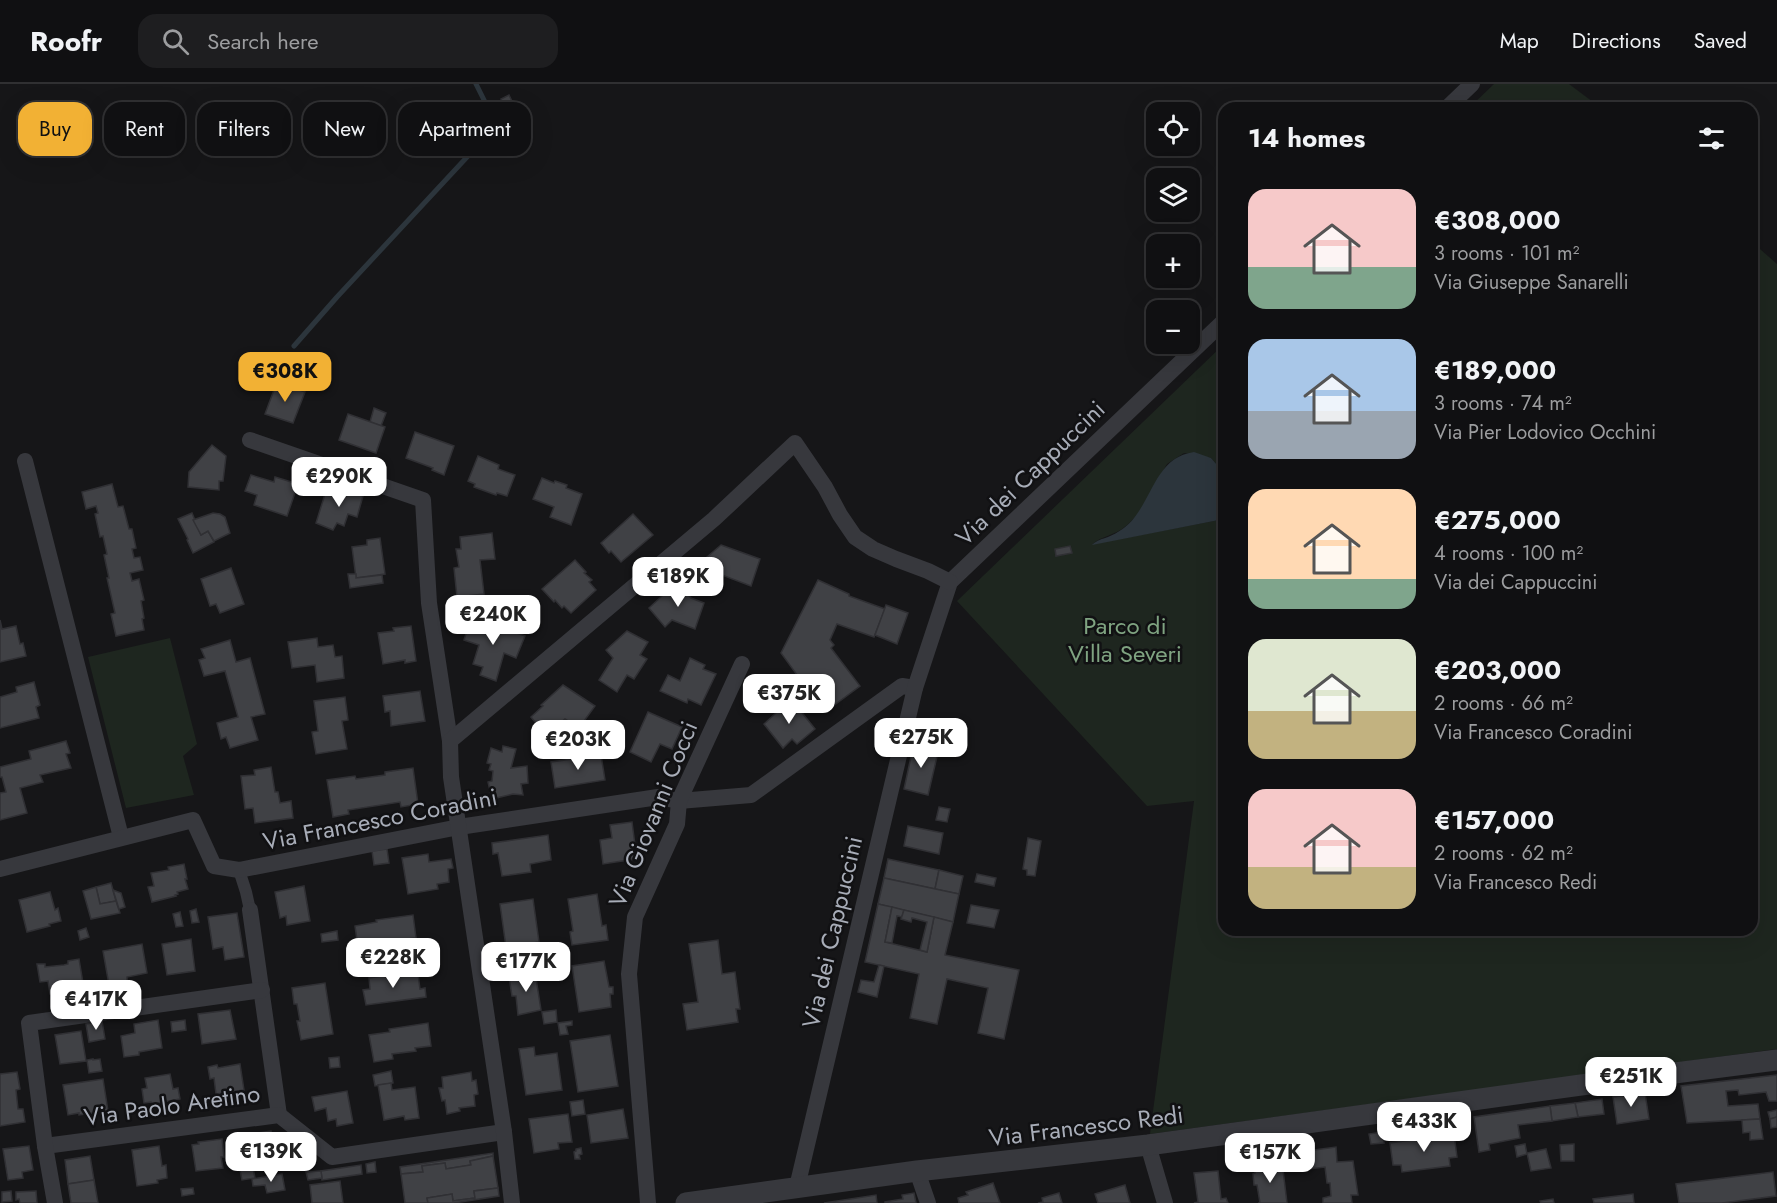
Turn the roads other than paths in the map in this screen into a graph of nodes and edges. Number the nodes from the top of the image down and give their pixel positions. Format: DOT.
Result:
graph roads {
  1 [pos="1472,84"];
  2 [pos="1453,102"];
  3 [pos="1218,327"];
  4 [pos="250,440"];
  5 [pos="25,461"];
  6 [pos="950,582"];
  7 [pos="742,664"];
  8 [pos="915,688"];
  9 [pos="450,741"];
  10 [pos="679,801"];
  11 [pos="459,827"];
  12 [pos="121,837"];
  13 [pos="0,869"];
  14 [pos="239,870"];
  15 [pos="250,910"];
  16 [pos="262,990"];
  17 [pos="1777,1060"];
  18 [pos="279,1115"];
  19 [pos="504,1132"];
  20 [pos="1148,1145"];
  21 [pos="45,1146"];
  22 [pos="916,1171"];
  23 [pos="797,1187"];
  24 [pos="55,1203"];
  25 [pos="512,1203"];
  26 [pos="648,1203"];
  27 [pos="686,1203"];
  28 [pos="928,1203"];
  29 [pos="1165,1203"];
  1 -- 2 [label="street"];
  3 -- 6 [label="street, Via dei Cappuccini"];
  4 -- 9 [label="street"];
  5 -- 12 [label="street"];
  6 -- 8 [label="street, Via dei Cappuccini"];
  6 -- 9 [label="street"];
  7 -- 10 [label="street, Via Giovanni Cocci"];
  8 -- 10 [label="street"];
  8 -- 23 [label="street, Via dei Cappuccini"];
  9 -- 11 [label="street"];
  10 -- 11 [label="street, Via Francesco Coradini"];
  10 -- 26 [label="street, Via Giovanni Cocci"];
  11 -- 14 [label="street, Via Francesco Coradini"];
  11 -- 19 [label="street"];
  12 -- 13 [label="street, Via Francesco Coradini"];
  12 -- 14 [label="street, Via Francesco Coradini"];
  14 -- 15 [label="street"];
  15 -- 16 [label="street"];
  16 -- 18 [label="street"];
  16 -- 21 [label="street"];
  17 -- 20 [label="street, Via Francesco Redi"];
  18 -- 19 [label="street, Via Paolo Aretino"];
  18 -- 21 [label="street, Via Paolo Aretino"];
  19 -- 25 [label="street"];
  20 -- 22 [label="street, Via Francesco Redi"];
  20 -- 29 [label="street"];
  21 -- 24 [label="street"];
  22 -- 23 [label="street, Via Francesco Redi"];
  22 -- 28 [label="street"];
  23 -- 27 [label="street, Via Francesco Redi"];
}
